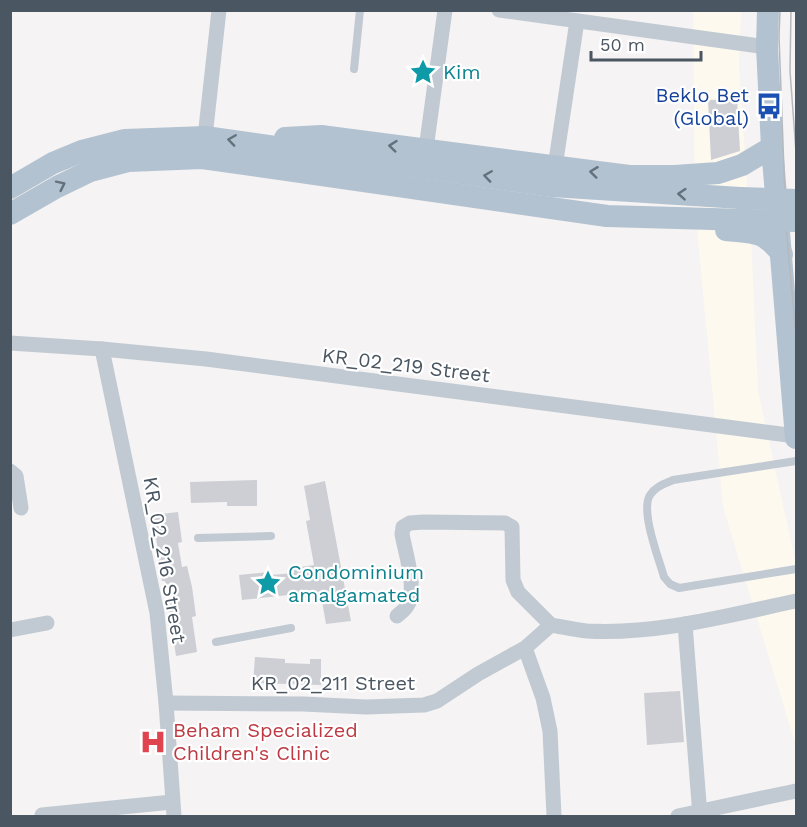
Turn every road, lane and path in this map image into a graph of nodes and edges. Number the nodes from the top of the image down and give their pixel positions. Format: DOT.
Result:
graph roads {
  1 [pos="219,10"];
  2 [pos="360,10"];
  3 [pos="444,10"];
  4 [pos="499,10"];
  5 [pos="768,10"];
  6 [pos="517,12"];
  7 [pos="577,21"];
  8 [pos="767,47"];
  9 [pos="354,69"];
  10 [pos="204,137"];
  11 [pos="266,145"];
  12 [pos="772,147"];
  13 [pos="426,149"];
  14 [pos="244,164"];
  15 [pos="555,167"];
  16 [pos="10,188"];
  17 [pos="796,200"];
  18 [pos="10,214"];
  19 [pos="796,220"];
  20 [pos="782,254"];
  21 [pos="10,344"];
  22 [pos="102,349"];
  23 [pos="796,437"];
  24 [pos="796,461"];
  25 [pos="10,471"];
  26 [pos="21,508"];
  27 [pos="271,536"];
  28 [pos="198,538"];
  29 [pos="796,569"];
  30 [pos="796,601"];
  31 [pos="397,616"];
  32 [pos="47,623"];
  33 [pos="685,624"];
  34 [pos="551,625"];
  35 [pos="291,628"];
  36 [pos="10,630"];
  37 [pos="216,642"];
  38 [pos="525,648"];
  39 [pos="166,703"];
  40 [pos="796,791"];
  41 [pos="173,809"];
  42 [pos="700,814"];
  43 [pos="42,815"];
  44 [pos="554,816"];
  45 [pos="678,816"];
  1 -- 10 [label="street"];
  2 -- 9 [label="lane"];
  3 -- 13 [label="street"];
  4 -- 6 [label="street"];
  5 -- 8 [label="main road"];
  6 -- 7 [label="street"];
  7 -- 8 [label="street"];
  7 -- 15 [label="street"];
  8 -- 12 [label="main road"];
  11 -- 10 [label="main road, one-way"];
  10 -- 16 [label="main road"];
  13 -- 11 [label="main road, one-way"];
  17 -- 11 [label="main road, one-way, bridge"];
  12 -- 15 [label="main road, one-way"];
  12 -- 20 [label="main road"];
  13 -- 15 [label="main road"];
  18 -- 14 [label="main road, one-way"];
  14 -- 19 [label="main road, bridge"];
  14 -- 20 [label="main road"];
  20 -- 23 [label="main road"];
  21 -- 22 [label="street, KR_02_219 Street"];
  22 -- 23 [label="street, KR_02_219 Street"];
  22 -- 39 [label="street, KR_02_216 Street"];
  24 -- 29 [label="lane"];
  25 -- 26 [label="street"];
  27 -- 28 [label="lane"];
  30 -- 33 [label="street"];
  31 -- 34 [label="street"];
  32 -- 36 [label="street"];
  33 -- 34 [label="street"];
  33 -- 42 [label="street"];
  34 -- 38 [label="street, KR_02_211 Street"];
  35 -- 37 [label="lane"];
  38 -- 39 [label="street, KR_02_211 Street"];
  38 -- 44 [label="street"];
  39 -- 41 [label="street, KR_02_216 Street"];
  40 -- 42 [label="street"];
  41 -- 43 [label="street"];
  42 -- 45 [label="street"];
}
